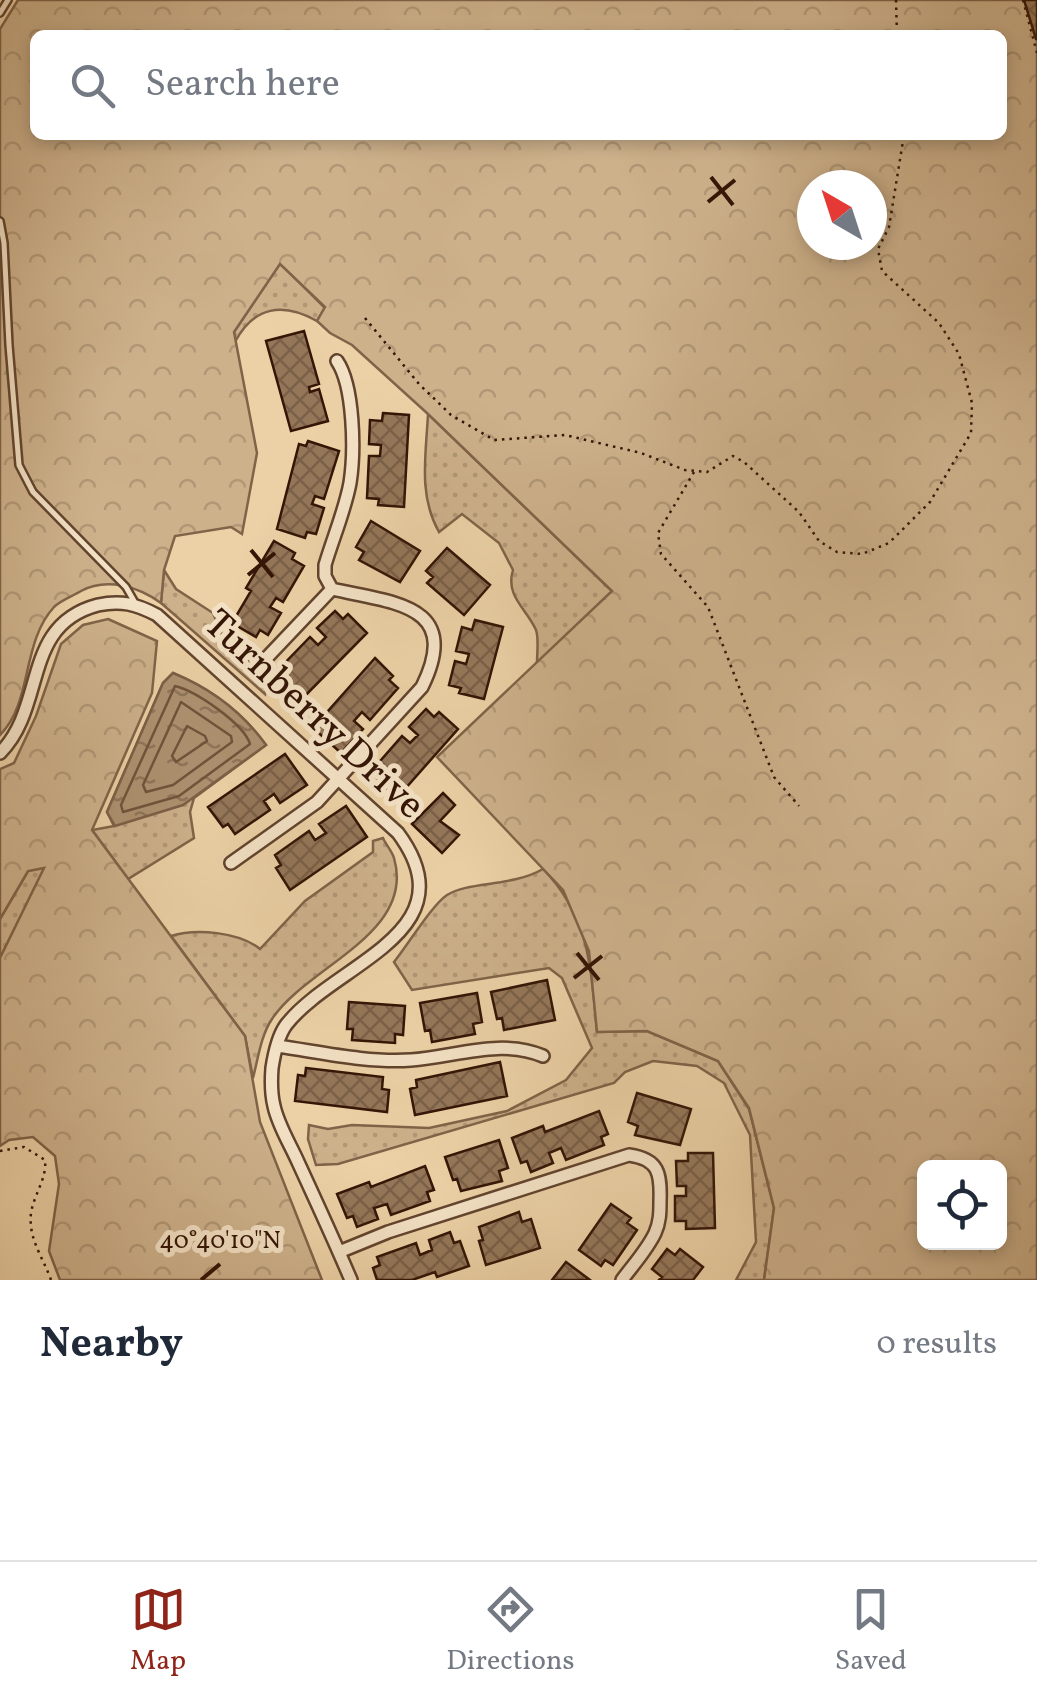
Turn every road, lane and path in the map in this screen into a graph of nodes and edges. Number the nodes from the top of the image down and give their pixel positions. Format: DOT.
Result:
graph roads {
  1 [pos="8,0"];
  2 [pos="896,0"];
  3 [pos="1023,0"];
  4 [pos="0,13"];
  5 [pos="898,30"];
  6 [pos="1037,53"];
  7 [pos="903,140"];
  8 [pos="0,221"];
  9 [pos="365,318"];
  10 [pos="336,361"];
  11 [pos="694,471"];
  12 [pos="332,588"];
  13 [pos="136,604"];
  14 [pos="258,667"];
  15 [pos="0,753"];
  16 [pos="339,780"];
  17 [pos="799,806"];
  18 [pos="231,863"];
  19 [pos="277,1046"];
  20 [pos="543,1056"];
  21 [pos="0,1151"];
  22 [pos="339,1252"];
  23 [pos="52,1280"];
  24 [pos="351,1280"];
  25 [pos="622,1280"];
  1 -- 4 [label="lane"];
  2 -- 5 [label="path"];
  3 -- 6 [label="path"];
  7 -- 11 [label="path"];
  8 -- 13 [label="lane"];
  9 -- 11 [label="path"];
  10 -- 12 [label="street"];
  11 -- 17 [label="path"];
  12 -- 14 [label="street"];
  12 -- 16 [label="street"];
  13 -- 15 [label="street"];
  13 -- 16 [label="street, Turnberry Drive"];
  16 -- 18 [label="street"];
  16 -- 19 [label="street, Turnberry Drive"];
  19 -- 20 [label="street"];
  19 -- 22 [label="street, Turnberry Drive"];
  21 -- 23 [label="path"];
  22 -- 24 [label="street, Turnberry Drive"];
  22 -- 25 [label="street"];
}
